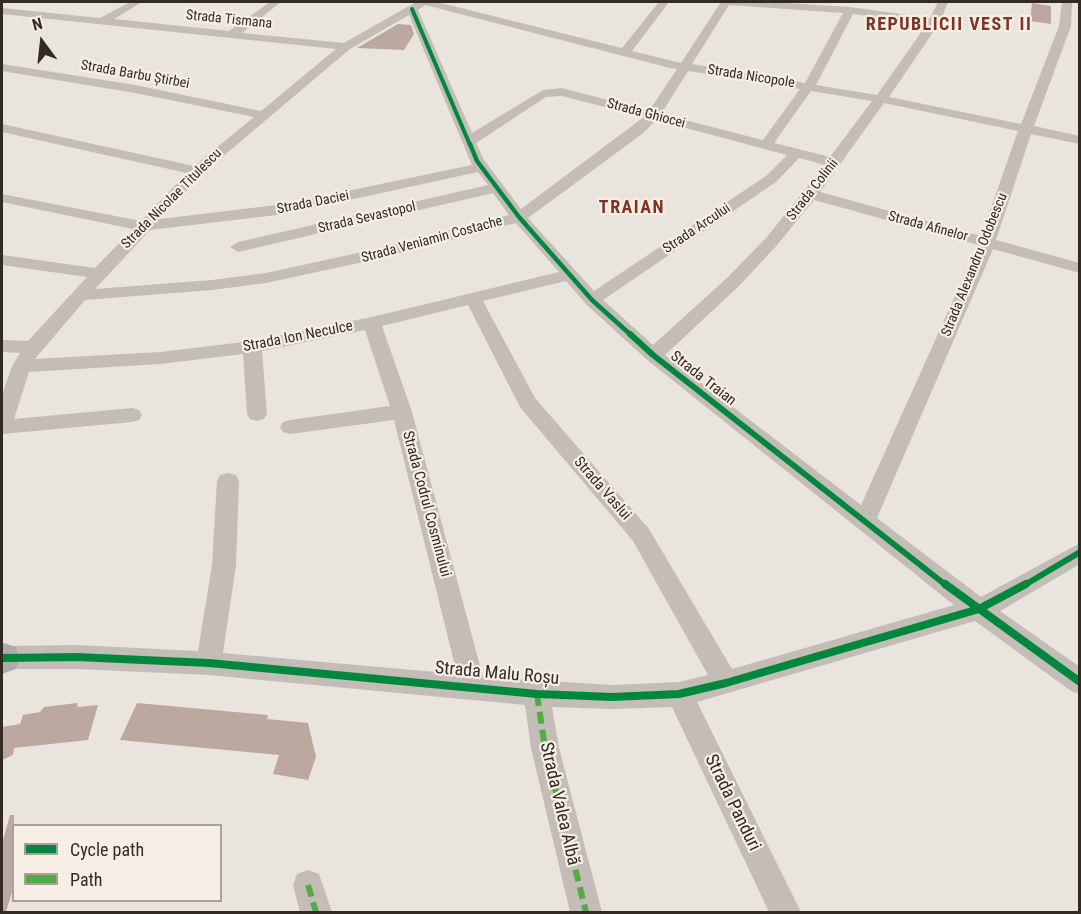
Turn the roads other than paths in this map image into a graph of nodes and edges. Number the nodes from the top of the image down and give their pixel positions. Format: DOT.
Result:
graph roads {
  1 [pos="137,2"];
  2 [pos="276,2"];
  3 [pos="664,2"];
  4 [pos="727,2"];
  5 [pos="943,2"];
  6 [pos="1067,2"];
  7 [pos="420,4"];
  8 [pos="849,10"];
  9 [pos="2,11"];
  10 [pos="101,22"];
  11 [pos="934,22"];
  12 [pos="230,36"];
  13 [pos="346,47"];
  14 [pos="625,52"];
  15 [pos="2,67"];
  16 [pos="685,67"];
  17 [pos="810,86"];
  18 [pos="881,99"];
  19 [pos="262,115"];
  20 [pos="652,117"];
  21 [pos="2,128"];
  22 [pos="1026,129"];
  23 [pos="1080,140"];
  24 [pos="468,142"];
  25 [pos="766,145"];
  26 [pos="796,153"];
  27 [pos="835,163"];
  28 [pos="481,167"];
  29 [pos="197,171"];
  30 [pos="496,188"];
  31 [pos="812,194"];
  32 [pos="2,198"];
  33 [pos="519,217"];
  34 [pos="143,226"];
  35 [pos="987,243"];
  36 [pos="238,247"];
  37 [pos="2,260"];
  38 [pos="1080,268"];
  39 [pos="99,274"];
  40 [pos="569,275"];
  41 [pos="80,295"];
  42 [pos="472,298"];
  43 [pos="592,300"];
  44 [pos="372,323"];
  45 [pos="2,346"];
  46 [pos="252,346"];
  47 [pos="33,347"];
  48 [pos="653,355"];
  49 [pos="21,366"];
  50 [pos="8,385"];
  51 [pos="402,411"];
  52 [pos="257,414"];
  53 [pos="132,415"];
  54 [pos="2,425"];
  55 [pos="290,427"];
  56 [pos="228,481"];
  57 [pos="865,521"];
  58 [pos="1080,552"];
  59 [pos="979,609"];
  60 [pos="2,658"];
  61 [pos="209,663"];
  62 [pos="1080,682"];
  63 [pos="726,683"];
  64 [pos="473,687"];
  65 [pos="537,694"];
  66 [pos="679,694"];
  67 [pos="586,912"];
  68 [pos="785,912"];
  1 -- 10 [label="street"];
  2 -- 12 [label="street"];
  3 -- 14 [label="street"];
  4 -- 8 [label="street"];
  4 -- 16 [label="street, Strada Veniamin Costache"];
  5 -- 11 [label="street, Strada Colinii"];
  6 -- 22 [label="street, Strada Alexandru Odobescu"];
  7 -- 13 [label="street, Strada Nicolae Titulescu"];
  7 -- 14 [label="street, Strada Nicopole"];
  7 -- 24 [label="street, Strada Traian"];
  8 -- 11 [label="street"];
  8 -- 17 [label="street"];
  9 -- 10 [label="street, Strada Tismana"];
  10 -- 12 [label="street, Strada Tismana"];
  11 -- 18 [label="street, Strada Colinii"];
  12 -- 13 [label="street, Strada Tismana"];
  13 -- 19 [label="street, Strada Nicolae Titulescu"];
  14 -- 16 [label="street, Strada Nicopole"];
  15 -- 19 [label="street, Strada Barbu Știrbei"];
  16 -- 17 [label="street, Strada Nicopole"];
  16 -- 20 [label="street, Strada Veniamin Costache"];
  17 -- 18 [label="street, Strada Nicopole"];
  17 -- 25 [label="street"];
  18 -- 22 [label="street, Strada Nicopole"];
  18 -- 27 [label="street, Strada Colinii"];
  19 -- 29 [label="street, Strada Nicolae Titulescu"];
  20 -- 24 [label="street, Strada Ghiocei"];
  20 -- 25 [label="street, Strada Ghiocei"];
  20 -- 33 [label="street, Strada Veniamin Costache"];
  21 -- 29 [label="street"];
  22 -- 23 [label="street, Strada Nicopole"];
  22 -- 35 [label="street, Strada Alexandru Odobescu"];
  24 -- 28 [label="street, Strada Traian"];
  25 -- 26 [label="street, Strada Ghiocei"];
  26 -- 27 [label="street, Strada Ghiocei"];
  26 -- 43 [label="street, Strada Arcului"];
  27 -- 31 [label="street, Strada Colinii"];
  28 -- 30 [label="street, Strada Traian"];
  28 -- 34 [label="street, Strada Daciei"];
  29 -- 34 [label="street, Strada Nicolae Titulescu"];
  30 -- 33 [label="street, Strada Traian"];
  30 -- 36 [label="street, Strada Sevastopol"];
  31 -- 35 [label="street, Strada Afinelor"];
  31 -- 48 [label="street, Strada Colinii"];
  32 -- 34 [label="street, Strada Daciei"];
  33 -- 40 [label="street, Strada Traian"];
  33 -- 41 [label="street, Strada Veniamin Costache"];
  34 -- 39 [label="street, Strada Nicolae Titulescu"];
  35 -- 38 [label="street, Strada Afinelor"];
  35 -- 57 [label="street, Strada Alexandru Odobescu"];
  37 -- 39 [label="street"];
  39 -- 41 [label="street, Strada Nicolae Titulescu"];
  40 -- 42 [label="street, Strada Ion Neculce"];
  40 -- 43 [label="street, Strada Traian"];
  41 -- 47 [label="street, Strada Nicolae Titulescu"];
  42 -- 44 [label="street, Strada Ion Neculce"];
  42 -- 63 [label="street, Strada Vaslui"];
  43 -- 48 [label="street, Strada Traian"];
  44 -- 46 [label="street, Strada Ion Neculce"];
  44 -- 51 [label="street, Strada Codrul Cosminului"];
  45 -- 47 [label="street"];
  46 -- 49 [label="street, Strada Ion Neculce"];
  46 -- 52 [label="street"];
  47 -- 49 [label="street, Strada Nicolae Titulescu"];
  48 -- 57 [label="street, Strada Traian"];
  49 -- 50 [label="street, Strada Nicolae Titulescu"];
  50 -- 54 [label="street, Strada Nicolae Titulescu"];
  51 -- 55 [label="street"];
  51 -- 64 [label="street, Strada Codrul Cosminului"];
  53 -- 54 [label="street"];
  56 -- 61 [label="street"];
  57 -- 59 [label="street, Strada Traian"];
  58 -- 59 [label="street, Strada Malu Roșu"];
  59 -- 62 [label="street, Strada Traian"];
  59 -- 63 [label="street, Strada Malu Roșu"];
  60 -- 61 [label="street, Strada Malu Roșu"];
  61 -- 64 [label="street, Strada Malu Roșu"];
  63 -- 66 [label="street, Strada Malu Roșu"];
  64 -- 65 [label="street, Strada Malu Roșu"];
  65 -- 66 [label="street, Strada Malu Roșu"];
  65 -- 67 [label="street, Strada Valea Albă"];
  66 -- 68 [label="street, Strada Panduri"];
}
